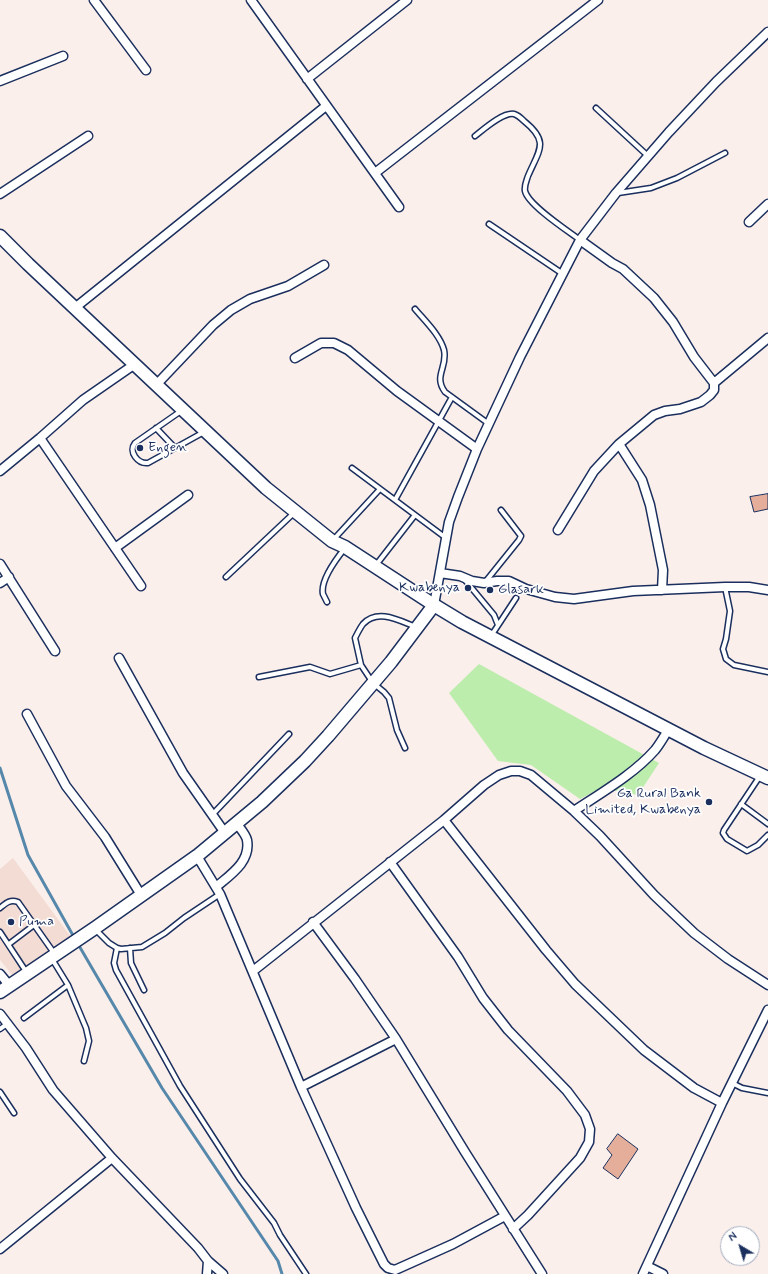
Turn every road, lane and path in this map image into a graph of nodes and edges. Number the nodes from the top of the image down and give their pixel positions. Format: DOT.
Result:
graph roads {
  1 [pos="94,0"];
  2 [pos="251,0"];
  3 [pos="407,0"];
  4 [pos="598,0"];
  5 [pos="767,35"];
  6 [pos="62,56"];
  7 [pos="146,70"];
  8 [pos="307,80"];
  9 [pos="0,81"];
  10 [pos="326,106"];
  11 [pos="596,108"];
  12 [pos="88,136"];
  13 [pos="475,136"];
  14 [pos="725,153"];
  15 [pos="648,156"];
  16 [pos="375,173"];
  17 [pos="616,193"];
  18 [pos="0,194"];
  19 [pos="768,204"];
  20 [pos="399,207"];
  21 [pos="749,222"];
  22 [pos="489,224"];
  23 [pos="0,236"];
  24 [pos="580,240"];
  25 [pos="324,265"];
  26 [pos="563,274"];
  27 [pos="76,307"];
  28 [pos="415,309"];
  29 [pos="768,338"];
  30 [pos="295,358"];
  31 [pos="134,364"];
  32 [pos="714,383"];
  33 [pos="157,384"];
  34 [pos="452,397"];
  35 [pos="183,409"];
  36 [pos="438,420"];
  37 [pos="489,424"];
  38 [pos="156,428"];
  39 [pos="206,431"];
  40 [pos="40,438"];
  41 [pos="619,444"];
  42 [pos="175,448"];
  43 [pos="478,449"];
  44 [pos="352,468"];
  45 [pos="0,471"];
  46 [pos="380,489"];
  47 [pos="188,495"];
  48 [pos="395,500"];
  49 [pos="501,510"];
  50 [pos="295,512"];
  51 [pos="415,515"];
  52 [pos="558,530"];
  53 [pos="446,538"];
  54 [pos="332,541"];
  55 [pos="345,547"];
  56 [pos="115,548"];
  57 [pos="0,564"];
  58 [pos="375,567"];
  59 [pos="440,573"];
  60 [pos="9,577"];
  61 [pos="226,577"];
  62 [pos="464,578"];
  63 [pos="0,583"];
  64 [pos="484,583"];
  65 [pos="141,586"];
  66 [pos="725,587"];
  67 [pos="662,590"];
  68 [pos="768,590"];
  69 [pos="516,598"];
  70 [pos="327,602"];
  71 [pos="434,605"];
  72 [pos="498,625"];
  73 [pos="417,627"];
  74 [pos="490,636"];
  75 [pos="55,651"];
  76 [pos="119,658"];
  77 [pos="361,665"];
  78 [pos="768,672"];
  79 [pos="259,677"];
  80 [pos="373,683"];
  81 [pos="27,714"];
  82 [pos="669,729"];
  83 [pos="289,734"];
  84 [pos="405,748"];
  85 [pos="764,776"];
  86 [pos="741,804"];
  87 [pos="574,811"];
  88 [pos="212,815"];
  89 [pos="444,820"];
  90 [pos="237,824"];
  91 [pos="768,824"];
  92 [pos="225,833"];
  93 [pos="768,835"];
  94 [pos="197,856"];
  95 [pos="390,862"];
  96 [pos="218,891"];
  97 [pos="141,895"];
  98 [pos="0,908"];
  99 [pos="313,922"];
  100 [pos="34,925"];
  101 [pos="91,930"];
  102 [pos="0,932"];
  103 [pos="9,944"];
  104 [pos="117,948"];
  105 [pos="130,948"];
  106 [pos="53,956"];
  107 [pos="253,971"];
  108 [pos="28,973"];
  109 [pos="0,974"];
  110 [pos="68,985"];
  111 [pos="768,986"];
  112 [pos="5,989"];
  113 [pos="144,990"];
  114 [pos="768,1010"];
  115 [pos="0,1014"];
  116 [pos="24,1018"];
  117 [pos="7,1024"];
  118 [pos="0,1029"];
  119 [pos="396,1039"];
  120 [pos="84,1061"];
  121 [pos="732,1083"];
  122 [pos="301,1087"];
  123 [pos="0,1092"];
  124 [pos="768,1093"];
  125 [pos="722,1103"];
  126 [pos="14,1113"];
  127 [pos="112,1158"];
  128 [pos="505,1216"];
  129 [pos="514,1229"];
  130 [pos="0,1249"];
  131 [pos="208,1261"];
  132 [pos="645,1270"];
  133 [pos="207,1274"];
  134 [pos="222,1274"];
  135 [pos="306,1274"];
  136 [pos="542,1274"];
  137 [pos="663,1274"];
  1 -- 7 [label="street"];
  2 -- 8 [label="street"];
  3 -- 8 [label="street"];
  4 -- 16 [label="street"];
  5 -- 15 [label="street"];
  6 -- 9 [label="street"];
  8 -- 10 [label="street"];
  10 -- 16 [label="street"];
  10 -- 27 [label="street"];
  11 -- 15 [label="lane"];
  12 -- 18 [label="street"];
  13 -- 24 [label="lane"];
  14 -- 17 [label="lane"];
  15 -- 17 [label="street"];
  16 -- 20 [label="street"];
  17 -- 24 [label="street"];
  19 -- 21 [label="street"];
  22 -- 26 [label="lane"];
  23 -- 27 [label="main road"];
  24 -- 26 [label="street"];
  24 -- 32 [label="street"];
  25 -- 33 [label="street"];
  26 -- 37 [label="street"];
  27 -- 31 [label="main road"];
  28 -- 34 [label="lane"];
  29 -- 32 [label="street"];
  30 -- 36 [label="street"];
  31 -- 33 [label="main road"];
  31 -- 40 [label="street"];
  32 -- 41 [label="street"];
  33 -- 35 [label="main road"];
  34 -- 36 [label="lane"];
  34 -- 37 [label="lane"];
  35 -- 38 [label="lane"];
  35 -- 39 [label="main road"];
  36 -- 43 [label="street"];
  36 -- 48 [label="lane"];
  37 -- 43 [label="street"];
  38 -- 42 [label="lane"];
  38 -- 42 [label="lane"];
  39 -- 42 [label="lane"];
  39 -- 50 [label="main road"];
  40 -- 45 [label="street"];
  40 -- 56 [label="street"];
  41 -- 52 [label="street"];
  41 -- 67 [label="street"];
  43 -- 53 [label="street"];
  44 -- 46 [label="lane"];
  46 -- 48 [label="lane"];
  46 -- 54 [label="lane"];
  47 -- 56 [label="street"];
  48 -- 51 [label="lane"];
  49 -- 64 [label="lane"];
  50 -- 54 [label="main road"];
  50 -- 61 [label="lane"];
  51 -- 53 [label="lane"];
  51 -- 58 [label="lane"];
  53 -- 59 [label="street"];
  54 -- 55 [label="main road"];
  55 -- 58 [label="main road"];
  55 -- 70 [label="lane"];
  56 -- 65 [label="street"];
  57 -- 60 [label="street"];
  58 -- 71 [label="main road"];
  59 -- 62 [label="street"];
  59 -- 71 [label="street"];
  60 -- 63 [label="street"];
  60 -- 75 [label="street"];
  62 -- 64 [label="street"];
  62 -- 72 [label="lane"];
  64 -- 67 [label="street"];
  66 -- 67 [label="street"];
  66 -- 68 [label="street"];
  66 -- 78 [label="lane"];
  69 -- 72 [label="lane"];
  71 -- 73 [label="main road"];
  71 -- 74 [label="main road"];
  72 -- 74 [label="lane"];
  73 -- 77 [label="lane"];
  73 -- 80 [label="main road"];
  74 -- 82 [label="main road"];
  76 -- 88 [label="street"];
  77 -- 79 [label="lane"];
  77 -- 80 [label="lane"];
  80 -- 84 [label="lane"];
  80 -- 90 [label="main road"];
  81 -- 97 [label="street"];
  82 -- 85 [label="main road"];
  82 -- 87 [label="street"];
  83 -- 88 [label="lane"];
  85 -- 86 [label="lane"];
  86 -- 91 [label="lane"];
  86 -- 93 [label="lane"];
  87 -- 89 [label="street"];
  87 -- 111 [label="street"];
  88 -- 92 [label="street"];
  89 -- 95 [label="street"];
  89 -- 125 [label="street"];
  90 -- 92 [label="main road"];
  90 -- 96 [label="street"];
  92 -- 94 [label="main road"];
  94 -- 96 [label="street"];
  94 -- 97 [label="main road"];
  95 -- 99 [label="street"];
  95 -- 129 [label="street"];
  96 -- 105 [label="lane"];
  96 -- 107 [label="street"];
  97 -- 101 [label="main road"];
  98 -- 100 [label="lane"];
  99 -- 107 [label="street"];
  99 -- 119 [label="street"];
  100 -- 103 [label="lane"];
  100 -- 106 [label="lane"];
  101 -- 104 [label="lane"];
  101 -- 106 [label="main road"];
  102 -- 103 [label="lane"];
  103 -- 108 [label="lane"];
  104 -- 105 [label="lane"];
  104 -- 135 [label="lane"];
  105 -- 113 [label="lane"];
  106 -- 108 [label="main road"];
  106 -- 110 [label="lane"];
  107 -- 122 [label="street"];
  108 -- 112 [label="main road"];
  109 -- 112 [label="street"];
  110 -- 116 [label="lane"];
  110 -- 120 [label="lane"];
  114 -- 121 [label="street"];
  115 -- 117 [label="street"];
  117 -- 118 [label="lane"];
  117 -- 127 [label="street"];
  119 -- 122 [label="street"];
  119 -- 128 [label="street"];
  121 -- 124 [label="lane"];
  121 -- 125 [label="street"];
  122 -- 128 [label="street"];
  123 -- 126 [label="lane"];
  125 -- 132 [label="street"];
  127 -- 130 [label="street"];
  127 -- 131 [label="street"];
  128 -- 129 [label="street"];
  129 -- 136 [label="street"];
  131 -- 133 [label="street"];
  131 -- 134 [label="street"];
  132 -- 137 [label="street"];
}
